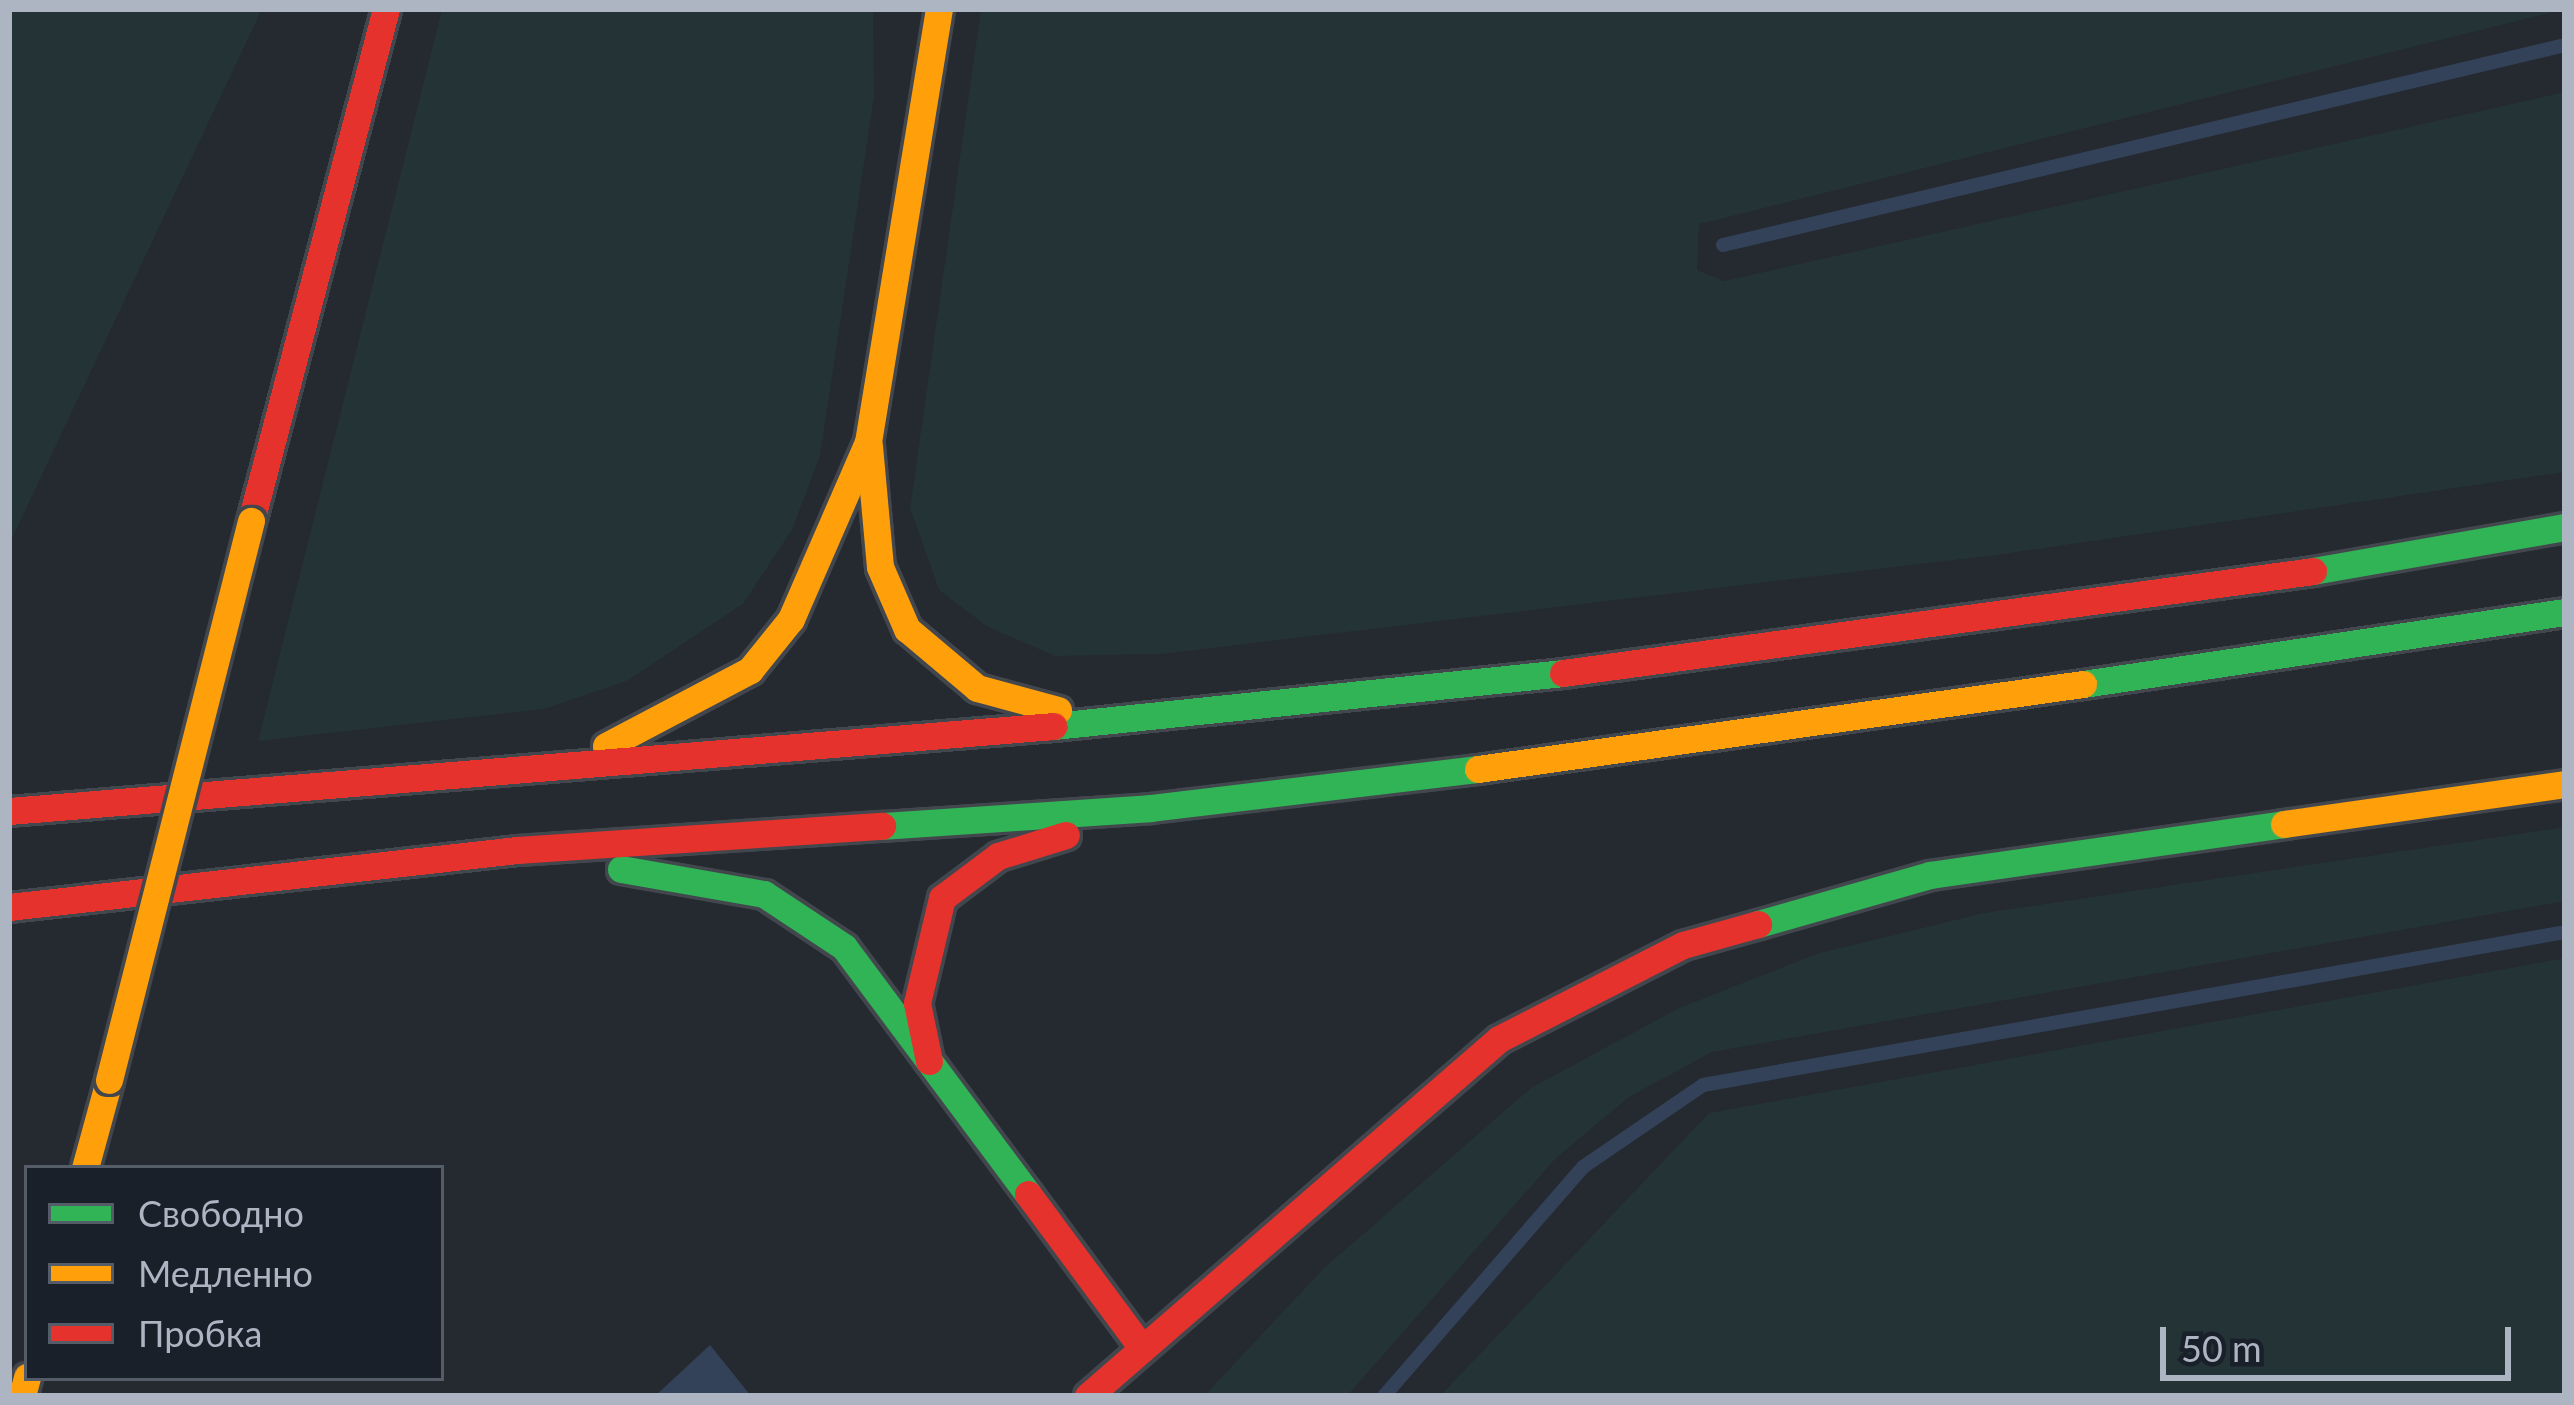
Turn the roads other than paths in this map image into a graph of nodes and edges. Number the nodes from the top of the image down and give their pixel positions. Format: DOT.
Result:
graph roads {
  1 [pos="386,9"];
  2 [pos="939,9"];
  3 [pos="868,442"];
  4 [pos="2565,527"];
  5 [pos="2565,612"];
  6 [pos="1105,722"];
  7 [pos="566,764"];
  8 [pos="2565,784"];
  9 [pos="1150,808"];
  10 [pos="9,811"];
  11 [pos="517,850"];
  12 [pos="9,907"];
  13 [pos="929,1060"];
  14 [pos="86,1165"];
  15 [pos="1139,1344"];
  16 [pos="1088,1396"];
  1 -- 14 [label="main road, bridge"];
  2 -- 3 [label="main road"];
  3 -- 6 [label="main road"];
  3 -- 7 [label="main road"];
  4 -- 6 [label="main road"];
  5 -- 9 [label="main road"];
  6 -- 7 [label="main road"];
  7 -- 10 [label="main road"];
  8 -- 15 [label="main road"];
  9 -- 11 [label="main road"];
  9 -- 13 [label="main road"];
  11 -- 12 [label="main road"];
  11 -- 13 [label="main road"];
  13 -- 15 [label="main road"];
  15 -- 16 [label="main road"];
}
